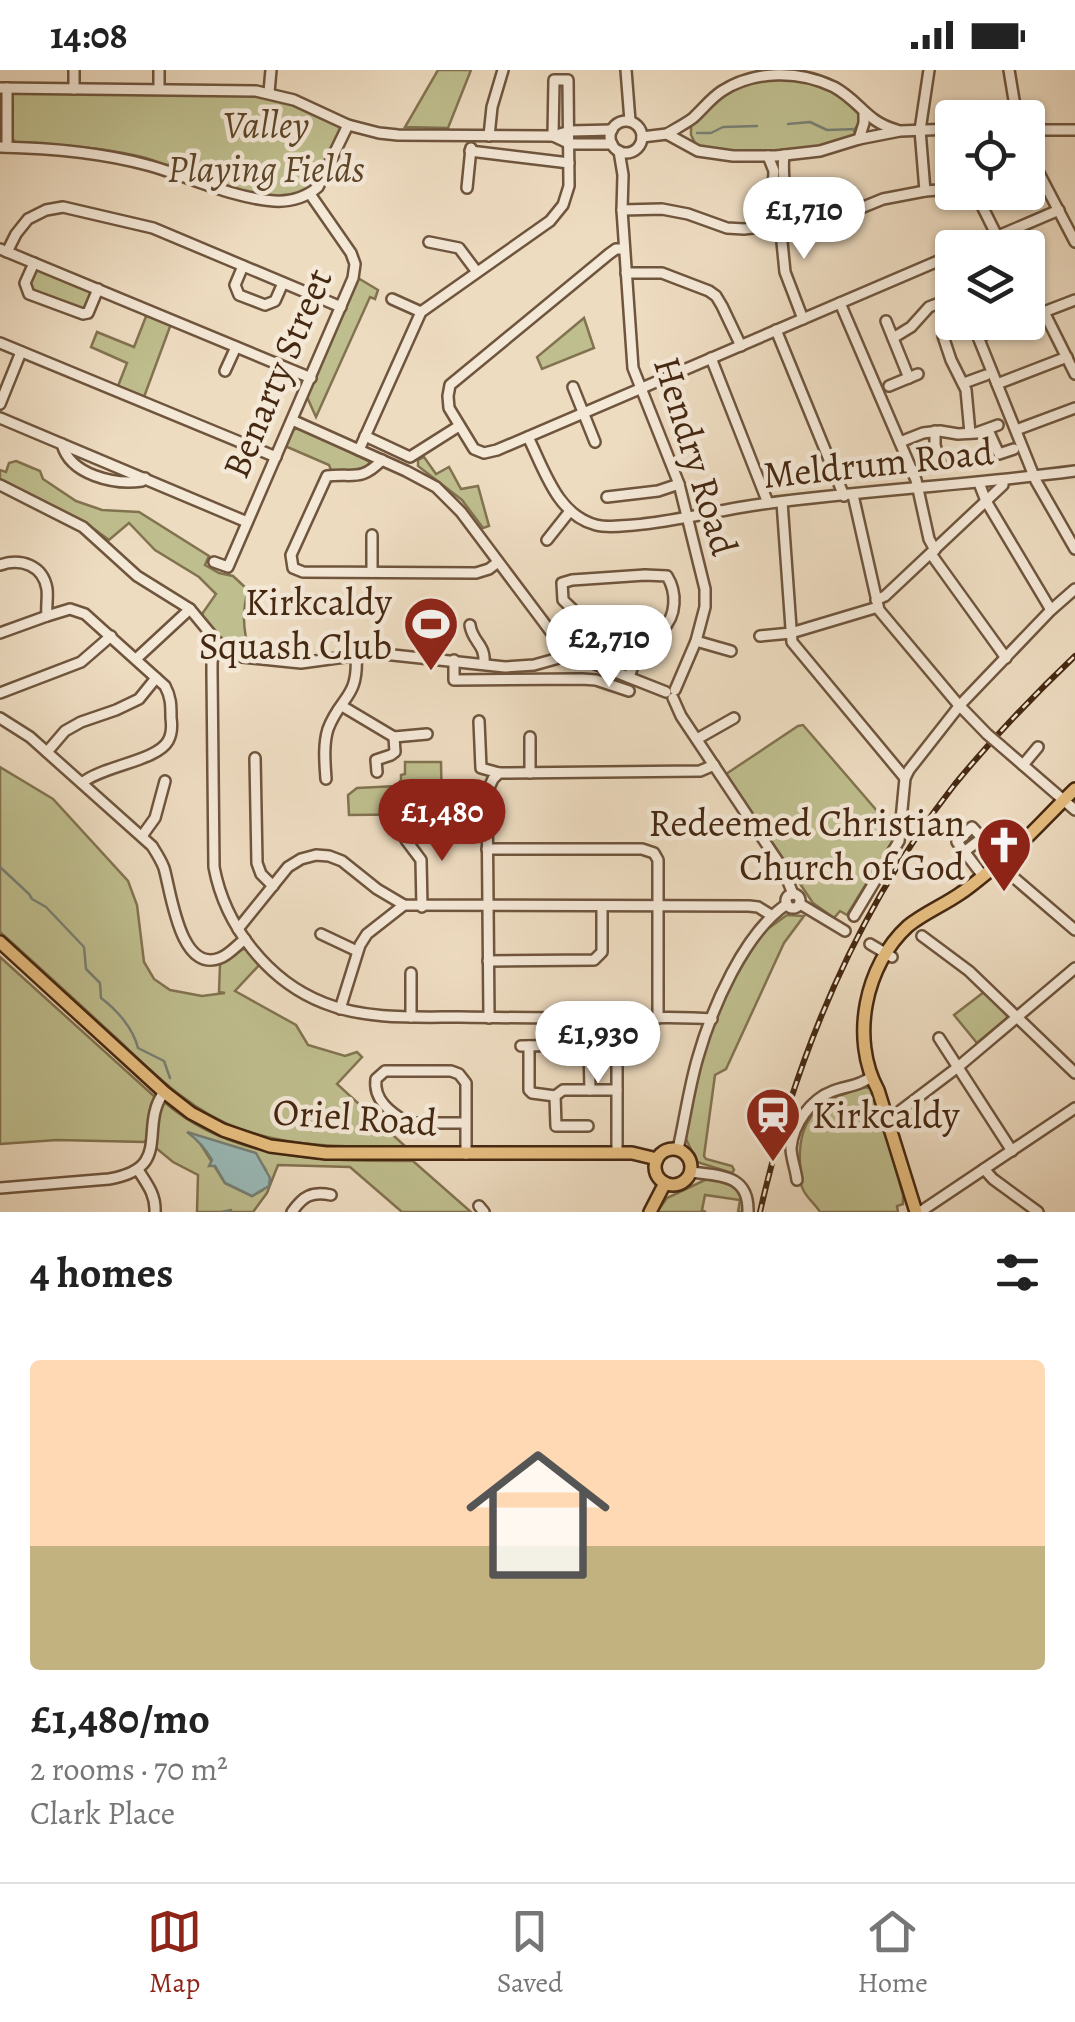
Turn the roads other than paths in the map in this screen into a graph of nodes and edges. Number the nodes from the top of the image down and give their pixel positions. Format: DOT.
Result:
graph roads {
  1 [pos="74,70"];
  2 [pos="159,70"];
  3 [pos="271,70"];
  4 [pos="502,70"];
  5 [pos="626,70"];
  6 [pos="929,70"];
  7 [pos="1009,70"];
  8 [pos="774,71"];
  9 [pos="763,72"];
  10 [pos="4,88"];
  11 [pos="74,89"];
  12 [pos="159,89"];
  13 [pos="268,92"];
  14 [pos="1014,100"];
  15 [pos="864,113"];
  16 [pos="689,120"];
  17 [pos="621,124"];
  18 [pos="348,125"];
  19 [pos="920,130"];
  20 [pos="935,130"];
  21 [pos="1045,130"];
  22 [pos="1075,130"];
  23 [pos="570,131"];
  24 [pos="900,131"];
  25 [pos="666,134"];
  26 [pos="472,136"];
  27 [pos="489,136"];
  28 [pos="553,136"];
  29 [pos="642,138"];
  30 [pos="859,139"];
  31 [pos="570,144"];
  32 [pos="4,147"];
  33 [pos="693,148"];
  34 [pos="620,149"];
  35 [pos="470,151"];
  36 [pos="784,155"];
  37 [pos="768,156"];
  38 [pos="569,164"];
  39 [pos="1045,184"];
  40 [pos="467,188"];
  41 [pos="935,190"];
  42 [pos="925,191"];
  43 [pos="310,194"];
  44 [pos="622,210"];
  45 [pos="1059,210"];
  46 [pos="779,212"];
  47 [pos="780,226"];
  48 [pos="1011,230"];
  49 [pos="429,242"];
  50 [pos="1075,242"];
  51 [pos="624,249"];
  52 [pos="4,250"];
  53 [pos="34,262"];
  54 [pos="935,263"];
  55 [pos="243,266"];
  56 [pos="477,272"];
  57 [pos="626,273"];
  58 [pos="283,283"];
  59 [pos="98,289"];
  60 [pos="392,299"];
  61 [pos="1075,300"];
  62 [pos="840,303"];
  63 [pos="935,305"];
  64 [pos="341,307"];
  65 [pos="420,312"];
  66 [pos="1045,312"];
  67 [pos="1045,318"];
  68 [pos="803,319"];
  69 [pos="886,322"];
  70 [pos="776,330"];
  71 [pos="893,338"];
  72 [pos="943,340"];
  73 [pos="979,340"];
  74 [pos="0,344"];
  75 [pos="236,346"];
  76 [pos="740,346"];
  77 [pos="21,352"];
  78 [pos="1066,357"];
  79 [pos="711,358"];
  80 [pos="225,371"];
  81 [pos="986,374"];
  82 [pos="1075,374"];
  83 [pos="311,378"];
  84 [pos="964,383"];
  85 [pos="996,384"];
  86 [pos="890,386"];
  87 [pos="573,387"];
  88 [pos="640,389"];
  89 [pos="0,404"];
  90 [pos="1075,408"];
  91 [pos="584,413"];
  92 [pos="0,418"];
  93 [pos="292,420"];
  94 [pos="459,426"];
  95 [pos="1016,430"];
  96 [pos="935,431"];
  97 [pos="970,434"];
  98 [pos="365,436"];
  99 [pos="528,437"];
  100 [pos="595,442"];
  101 [pos="900,442"];
  102 [pos="62,444"];
  103 [pos="1014,448"];
  104 [pos="359,450"];
  105 [pos="276,457"];
  106 [pos="410,457"];
  107 [pos="382,460"];
  108 [pos="940,462"];
  109 [pos="406,470"];
  110 [pos="1075,471"];
  111 [pos="1034,476"];
  112 [pos="145,478"];
  113 [pos="1003,480"];
  114 [pos="979,483"];
  115 [pos="679,484"];
  116 [pos="0,485"];
  117 [pos="918,489"];
  118 [pos="848,495"];
  119 [pos="606,497"];
  120 [pos="986,500"];
  121 [pos="782,502"];
  122 [pos="768,503"];
  123 [pos="570,512"];
  124 [pos="688,518"];
  125 [pos="247,522"];
  126 [pos="372,535"];
  127 [pos="548,540"];
  128 [pos="1075,550"];
  129 [pos="933,552"];
  130 [pos="214,562"];
  131 [pos="498,562"];
  132 [pos="0,566"];
  133 [pos="292,568"];
  134 [pos="372,572"];
  135 [pos="280,574"];
  136 [pos="1075,590"];
  137 [pos="877,606"];
  138 [pos="190,609"];
  139 [pos="1051,610"];
  140 [pos="46,616"];
  141 [pos="470,625"];
  142 [pos="590,626"];
  143 [pos="0,633"];
  144 [pos="792,633"];
  145 [pos="111,636"];
  146 [pos="760,636"];
  147 [pos="696,640"];
  148 [pos="219,644"];
  149 [pos="571,650"];
  150 [pos="731,652"];
  151 [pos="356,654"];
  152 [pos="1006,658"];
  153 [pos="136,659"];
  154 [pos="454,660"];
  155 [pos="484,664"];
  156 [pos="534,665"];
  157 [pos="629,676"];
  158 [pos="156,678"];
  159 [pos="535,680"];
  160 [pos="629,691"];
  161 [pos="0,693"];
  162 [pos="671,694"];
  163 [pos="342,706"];
  164 [pos="960,706"];
  165 [pos="0,718"];
  166 [pos="734,718"];
  167 [pos="479,721"];
  168 [pos="428,734"];
  169 [pos="530,736"];
  170 [pos="394,738"];
  171 [pos="697,739"];
  172 [pos="1038,748"];
  173 [pos="46,752"];
  174 [pos="255,758"];
  175 [pos="714,765"];
  176 [pos="1023,765"];
  177 [pos="377,772"];
  178 [pos="499,773"];
  179 [pos="530,773"];
  180 [pos="904,778"];
  181 [pos="326,779"];
  182 [pos="165,781"];
  183 [pos="82,783"];
  184 [pos="1075,789"];
  185 [pos="1062,801"];
  186 [pos="1075,810"];
  187 [pos="142,836"];
  188 [pos="406,840"];
  189 [pos="487,850"];
  190 [pos="964,852"];
  191 [pos="998,864"];
  192 [pos="982,876"];
  193 [pos="273,886"];
  194 [pos="793,894"];
  195 [pos="387,897"];
  196 [pos="787,904"];
  197 [pos="800,904"];
  198 [pos="404,905"];
  199 [pos="602,906"];
  200 [pos="422,907"];
  201 [pos="488,907"];
  202 [pos="659,907"];
  203 [pos="771,915"];
  204 [pos="854,916"];
  205 [pos="386,919"];
  206 [pos="238,929"];
  207 [pos="1075,930"];
  208 [pos="846,931"];
  209 [pos="321,934"];
  210 [pos="922,936"];
  211 [pos="245,939"];
  212 [pos="0,942"];
  213 [pos="870,944"];
  214 [pos="357,951"];
  215 [pos="889,955"];
  216 [pos="488,961"];
  217 [pos="1075,968"];
  218 [pos="412,972"];
  219 [pos="340,1008"];
  220 [pos="411,1016"];
  221 [pos="488,1018"];
  222 [pos="617,1018"];
  223 [pos="658,1018"];
  224 [pos="1018,1018"];
  225 [pos="712,1019"];
  226 [pos="939,1038"];
  227 [pos="958,1067"];
  228 [pos="1075,1073"];
  229 [pos="866,1080"];
  230 [pos="590,1090"];
  231 [pos="617,1090"];
  232 [pos="878,1090"];
  233 [pos="164,1092"];
  234 [pos="555,1096"];
  235 [pos="1075,1108"];
  236 [pos="888,1120"];
  237 [pos="466,1123"];
  238 [pos="588,1126"];
  239 [pos="678,1150"];
  240 [pos="1012,1151"];
  241 [pos="466,1154"];
  242 [pos="617,1154"];
  243 [pos="656,1159"];
  244 [pos="984,1169"];
  245 [pos="138,1170"];
  246 [pos="690,1172"];
  247 [pos="796,1180"];
  248 [pos="664,1183"];
  249 [pos="0,1188"];
  250 [pos="330,1195"];
  251 [pos="155,1212"];
  252 [pos="292,1212"];
  253 [pos="650,1212"];
  254 [pos="748,1212"];
  255 [pos="918,1212"];
  256 [pos="1038,1212"];
  1 -- 11 [label="street"];
  2 -- 12 [label="street"];
  3 -- 13 [label="street"];
  4 -- 27 [label="street"];
  5 -- 17 [label="street"];
  6 -- 19 [label="street"];
  7 -- 14 [label="street"];
  8 -- 9 [label="street"];
  8 -- 15 [label="street"];
  9 -- 16 [label="street"];
  10 -- 11 [label="street"];
  10 -- 32 [label="street"];
  11 -- 12 [label="street"];
  12 -- 13 [label="street"];
  13 -- 18 [label="street"];
  15 -- 24 [label="street"];
  15 -- 30 [label="street"];
  16 -- 25 [label="street"];
  16 -- 33 [label="street"];
  17 -- 23 [label="street"];
  17 -- 29 [label="street"];
  17 -- 34 [label="street"];
  18 -- 26 [label="street"];
  18 -- 43 [label="street"];
  19 -- 20 [label="street"];
  19 -- 24 [label="street"];
  19 -- 42 [label="street"];
  21 -- 22 [label="street"];
  23 -- 28 [label="street"];
  23 -- 28 [label="street"];
  23 -- 31 [label="street"];
  24 -- 30 [label="street"];
  25 -- 29 [label="street"];
  25 -- 33 [label="street"];
  26 -- 27 [label="street"];
  26 -- 35 [label="street"];
  27 -- 28 [label="street"];
  28 -- 31 [label="street"];
  29 -- 34 [label="street"];
  30 -- 36 [label="street"];
  31 -- 34 [label="street"];
  31 -- 38 [label="street"];
  32 -- 43 [label="street"];
  33 -- 37 [label="street"];
  34 -- 44 [label="street, Hendry Road"];
  35 -- 38 [label="street"];
  35 -- 40 [label="street"];
  36 -- 37 [label="street"];
  36 -- 46 [label="street"];
  37 -- 46 [label="street"];
  38 -- 56 [label="street"];
  39 -- 45 [label="street"];
  41 -- 42 [label="street"];
  42 -- 47 [label="street"];
  43 -- 64 [label="street, Benarty Street"];
  44 -- 47 [label="street"];
  44 -- 51 [label="street, Hendry Road"];
  45 -- 48 [label="street"];
  45 -- 50 [label="street"];
  46 -- 47 [label="street"];
  47 -- 68 [label="street"];
  49 -- 56 [label="street"];
  51 -- 57 [label="street, Hendry Road"];
  51 -- 94 [label="street"];
  52 -- 53 [label="street"];
  52 -- 55 [label="street"];
  53 -- 59 [label="street"];
  53 -- 59 [label="street"];
  54 -- 62 [label="street"];
  55 -- 58 [label="street"];
  55 -- 58 [label="street"];
  56 -- 65 [label="street"];
  57 -- 76 [label="street"];
  57 -- 88 [label="street, Hendry Road"];
  58 -- 64 [label="street"];
  59 -- 75 [label="street"];
  60 -- 65 [label="street"];
  61 -- 66 [label="street"];
  62 -- 68 [label="street"];
  62 -- 101 [label="street"];
  63 -- 71 [label="street"];
  64 -- 83 [label="street, Benarty Street"];
  65 -- 98 [label="street"];
  67 -- 78 [label="street"];
  68 -- 70 [label="street"];
  69 -- 71 [label="street"];
  70 -- 76 [label="street"];
  70 -- 118 [label="street"];
  71 -- 86 [label="street"];
  72 -- 84 [label="street"];
  73 -- 85 [label="street"];
  74 -- 77 [label="street"];
  75 -- 80 [label="street"];
  75 -- 83 [label="street"];
  76 -- 79 [label="street"];
  77 -- 89 [label="street"];
  77 -- 105 [label="street"];
  78 -- 82 [label="street"];
  78 -- 85 [label="street"];
  79 -- 88 [label="street"];
  79 -- 122 [label="street"];
  81 -- 84 [label="street"];
  83 -- 93 [label="street, Benarty Street"];
  84 -- 97 [label="street"];
  85 -- 95 [label="street"];
  87 -- 91 [label="street"];
  88 -- 91 [label="street"];
  88 -- 115 [label="street, Hendry Road"];
  90 -- 95 [label="street"];
  91 -- 99 [label="street"];
  91 -- 100 [label="street"];
  92 -- 102 [label="street"];
  93 -- 104 [label="street"];
  93 -- 105 [label="street, Benarty Street"];
  94 -- 99 [label="street"];
  94 -- 106 [label="street"];
  95 -- 111 [label="street"];
  96 -- 97 [label="street"];
  96 -- 101 [label="street"];
  96 -- 108 [label="street"];
  97 -- 103 [label="street"];
  98 -- 104 [label="street"];
  98 -- 106 [label="street"];
  99 -- 123 [label="street"];
  101 -- 117 [label="street"];
  102 -- 112 [label="street"];
  102 -- 112 [label="street"];
  104 -- 107 [label="street"];
  105 -- 125 [label="street, Benarty Street"];
  106 -- 109 [label="street"];
  107 -- 109 [label="street"];
  107 -- 133 [label="street"];
  109 -- 131 [label="street"];
  110 -- 111 [label="street, Meldrum Road"];
  111 -- 113 [label="street, Meldrum Road"];
  111 -- 128 [label="street"];
  112 -- 125 [label="street"];
  113 -- 114 [label="street, Meldrum Road"];
  113 -- 120 [label="street"];
  114 -- 117 [label="street, Meldrum Road"];
  114 -- 120 [label="street"];
  115 -- 119 [label="street"];
  115 -- 124 [label="street, Hendry Road"];
  116 -- 138 [label="street"];
  117 -- 118 [label="street, Meldrum Road"];
  117 -- 129 [label="street"];
  118 -- 121 [label="street, Meldrum Road"];
  118 -- 137 [label="street"];
  120 -- 129 [label="street"];
  120 -- 139 [label="street"];
  121 -- 122 [label="street, Meldrum Road"];
  121 -- 144 [label="street"];
  122 -- 124 [label="street, Meldrum Road"];
  123 -- 124 [label="street, Meldrum Road"];
  123 -- 127 [label="street"];
  124 -- 147 [label="street, Hendry Road"];
  125 -- 130 [label="street, Benarty Street"];
  126 -- 134 [label="street"];
  129 -- 137 [label="street"];
  129 -- 152 [label="street"];
  131 -- 134 [label="street"];
  131 -- 149 [label="street"];
  132 -- 140 [label="street"];
  133 -- 134 [label="street"];
  133 -- 135 [label="street"];
  136 -- 139 [label="street"];
  137 -- 144 [label="street"];
  137 -- 164 [label="street"];
  138 -- 148 [label="street"];
  138 -- 153 [label="street"];
  139 -- 152 [label="street"];
  140 -- 143 [label="street"];
  140 -- 145 [label="street"];
  141 -- 155 [label="street"];
  142 -- 157 [label="street"];
  144 -- 146 [label="street"];
  144 -- 180 [label="street"];
  145 -- 153 [label="street"];
  145 -- 161 [label="street"];
  147 -- 150 [label="street"];
  147 -- 162 [label="street, Hendry Road"];
  148 -- 151 [label="street"];
  148 -- 206 [label="street"];
  149 -- 156 [label="street"];
  149 -- 157 [label="street"];
  151 -- 154 [label="street"];
  151 -- 163 [label="street"];
  152 -- 164 [label="street"];
  153 -- 158 [label="street"];
  154 -- 155 [label="street"];
  154 -- 159 [label="street"];
  155 -- 156 [label="street"];
  156 -- 159 [label="street"];
  157 -- 162 [label="street"];
  158 -- 173 [label="street"];
  158 -- 183 [label="street"];
  159 -- 160 [label="street"];
  162 -- 171 [label="street"];
  163 -- 170 [label="street"];
  163 -- 181 [label="street"];
  164 -- 176 [label="street, bridge"];
  164 -- 180 [label="street"];
  165 -- 173 [label="street"];
  166 -- 171 [label="street"];
  167 -- 178 [label="street"];
  168 -- 170 [label="street"];
  169 -- 179 [label="street"];
  170 -- 177 [label="street"];
  171 -- 175 [label="street"];
  172 -- 176 [label="street"];
  173 -- 183 [label="street"];
  174 -- 193 [label="street"];
  175 -- 179 [label="street"];
  175 -- 194 [label="street"];
  176 -- 185 [label="street"];
  178 -- 179 [label="street"];
  178 -- 189 [label="street"];
  180 -- 204 [label="street"];
  182 -- 187 [label="street"];
  183 -- 187 [label="street"];
  184 -- 185 [label="main road"];
  185 -- 186 [label="street"];
  185 -- 191 [label="main road"];
  187 -- 211 [label="street"];
  188 -- 200 [label="street"];
  189 -- 201 [label="street"];
  189 -- 202 [label="street"];
  190 -- 192 [label="street"];
  191 -- 192 [label="main road"];
  191 -- 207 [label="street"];
  192 -- 215 [label="main road"];
  193 -- 195 [label="street"];
  193 -- 206 [label="street"];
  194 -- 196 [label="street"];
  194 -- 197 [label="street"];
  195 -- 198 [label="street"];
  195 -- 205 [label="street"];
  196 -- 197 [label="street"];
  196 -- 203 [label="street"];
  197 -- 208 [label="street"];
  198 -- 200 [label="street"];
  198 -- 205 [label="street"];
  199 -- 201 [label="street"];
  199 -- 202 [label="street"];
  199 -- 216 [label="street"];
  200 -- 201 [label="street"];
  201 -- 216 [label="street"];
  202 -- 203 [label="street"];
  202 -- 223 [label="street"];
  203 -- 225 [label="street"];
  205 -- 214 [label="street"];
  206 -- 211 [label="street"];
  209 -- 214 [label="street"];
  210 -- 224 [label="street"];
  211 -- 219 [label="street"];
  212 -- 233 [label="main road, Oriel Road"];
  213 -- 215 [label="street"];
  214 -- 219 [label="street"];
  215 -- 229 [label="main road"];
  215 -- 232 [label="main road"];
  216 -- 221 [label="street"];
  217 -- 224 [label="street"];
  218 -- 220 [label="street"];
  219 -- 220 [label="street"];
  220 -- 221 [label="street"];
  221 -- 222 [label="street"];
  222 -- 223 [label="street"];
  222 -- 231 [label="street"];
  223 -- 225 [label="street"];
  224 -- 227 [label="street"];
  224 -- 228 [label="street"];
  225 -- 239 [label="street"];
  226 -- 227 [label="street"];
  227 -- 236 [label="street"];
  227 -- 240 [label="street"];
  229 -- 232 [label="main road"];
  229 -- 247 [label="street"];
  230 -- 231 [label="street"];
  230 -- 234 [label="street"];
  230 -- 234 [label="street"];
  231 -- 242 [label="street"];
  232 -- 236 [label="main road"];
  233 -- 241 [label="main road, Oriel Road"];
  233 -- 245 [label="street"];
  234 -- 238 [label="street"];
  235 -- 240 [label="street"];
  236 -- 255 [label="main road"];
  237 -- 237 [label="street"];
  237 -- 241 [label="street"];
  239 -- 243 [label="main road"];
  239 -- 246 [label="main road"];
  240 -- 244 [label="street"];
  241 -- 242 [label="main road, Oriel Road"];
  242 -- 243 [label="main road, Oriel Road"];
  243 -- 248 [label="main road"];
  244 -- 255 [label="street"];
  244 -- 256 [label="street"];
  245 -- 249 [label="street"];
  245 -- 251 [label="street"];
  246 -- 248 [label="main road"];
  246 -- 254 [label="street"];
  248 -- 253 [label="main road"];
  250 -- 252 [label="street"];
}
